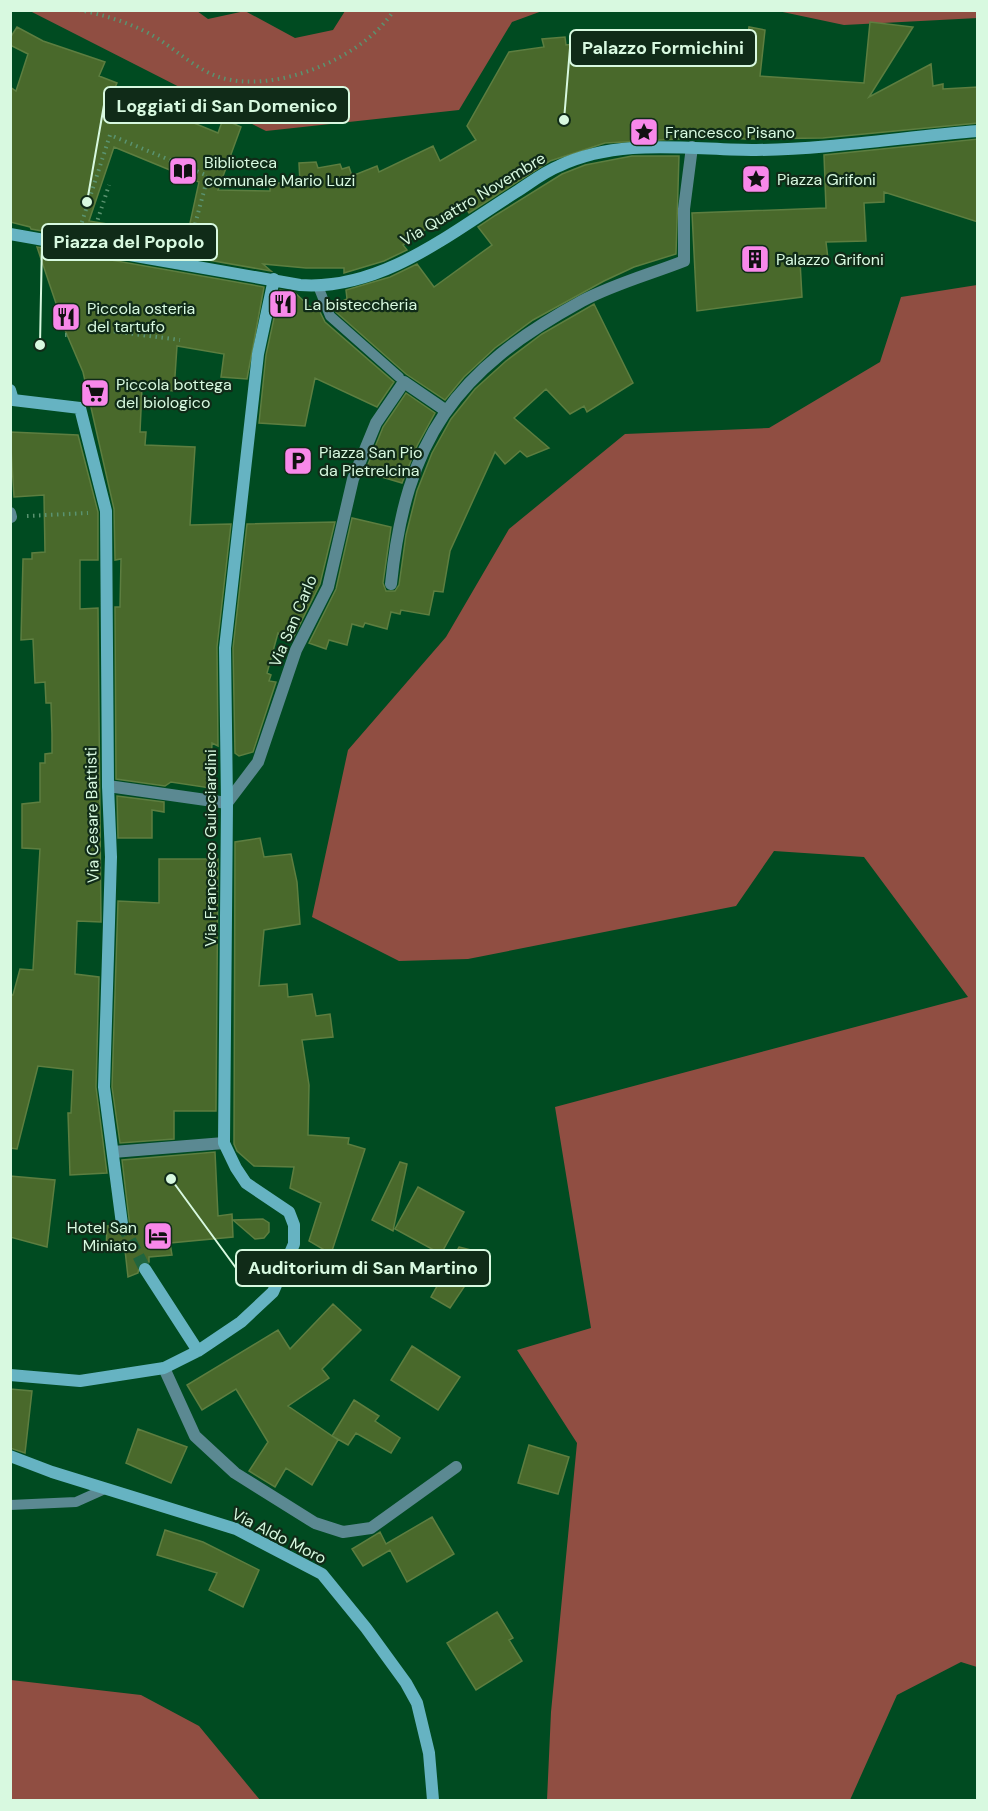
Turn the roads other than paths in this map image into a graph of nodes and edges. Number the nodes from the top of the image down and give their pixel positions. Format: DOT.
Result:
graph roads {
  1 [pos="978,131"];
  2 [pos="692,147"];
  3 [pos="10,234"];
  4 [pos="274,279"];
  5 [pos="318,286"];
  6 [pos="401,379"];
  7 [pos="11,399"];
  8 [pos="445,410"];
  9 [pos="391,584"];
  10 [pos="108,786"];
  11 [pos="227,803"];
  12 [pos="224,1143"];
  13 [pos="113,1152"];
  14 [pos="122,1224"];
  15 [pos="144,1269"];
  16 [pos="198,1351"];
  17 [pos="164,1368"];
  18 [pos="10,1376"];
  19 [pos="10,1456"];
  20 [pos="456,1467"];
  21 [pos="105,1489"];
  22 [pos="10,1505"];
  23 [pos="433,1800"];
  1 -- 2 [label="main road, Via Quattro Novembre"];
  2 -- 5 [label="main road, Via Quattro Novembre"];
  2 -- 8 [label="street"];
  3 -- 4 [label="main road, Via Quattro Novembre"];
  4 -- 5 [label="main road, Via Quattro Novembre"];
  4 -- 11 [label="main road, Via Francesco Guicciardini"];
  5 -- 6 [label="lane"];
  6 -- 8 [label="street"];
  6 -- 11 [label="street, Via San Carlo"];
  7 -- 10 [label="main road, Via Cesare Battisti"];
  8 -- 9 [label="street"];
  10 -- 11 [label="street"];
  10 -- 13 [label="main road, Via Cesare Battisti"];
  11 -- 12 [label="main road, Via Francesco Guicciardini"];
  12 -- 13 [label="street"];
  12 -- 16 [label="main road, Via Francesco Guicciardini"];
  13 -- 14 [label="main road, Via Cesare Battisti"];
  15 -- 16 [label="main road"];
  16 -- 17 [label="main road"];
  17 -- 18 [label="main road"];
  17 -- 20 [label="street, Via Aldo Moro"];
  19 -- 21 [label="main road, Via Aldo Moro"];
  21 -- 22 [label="lane"];
  21 -- 23 [label="main road, Via Aldo Moro"];
}
